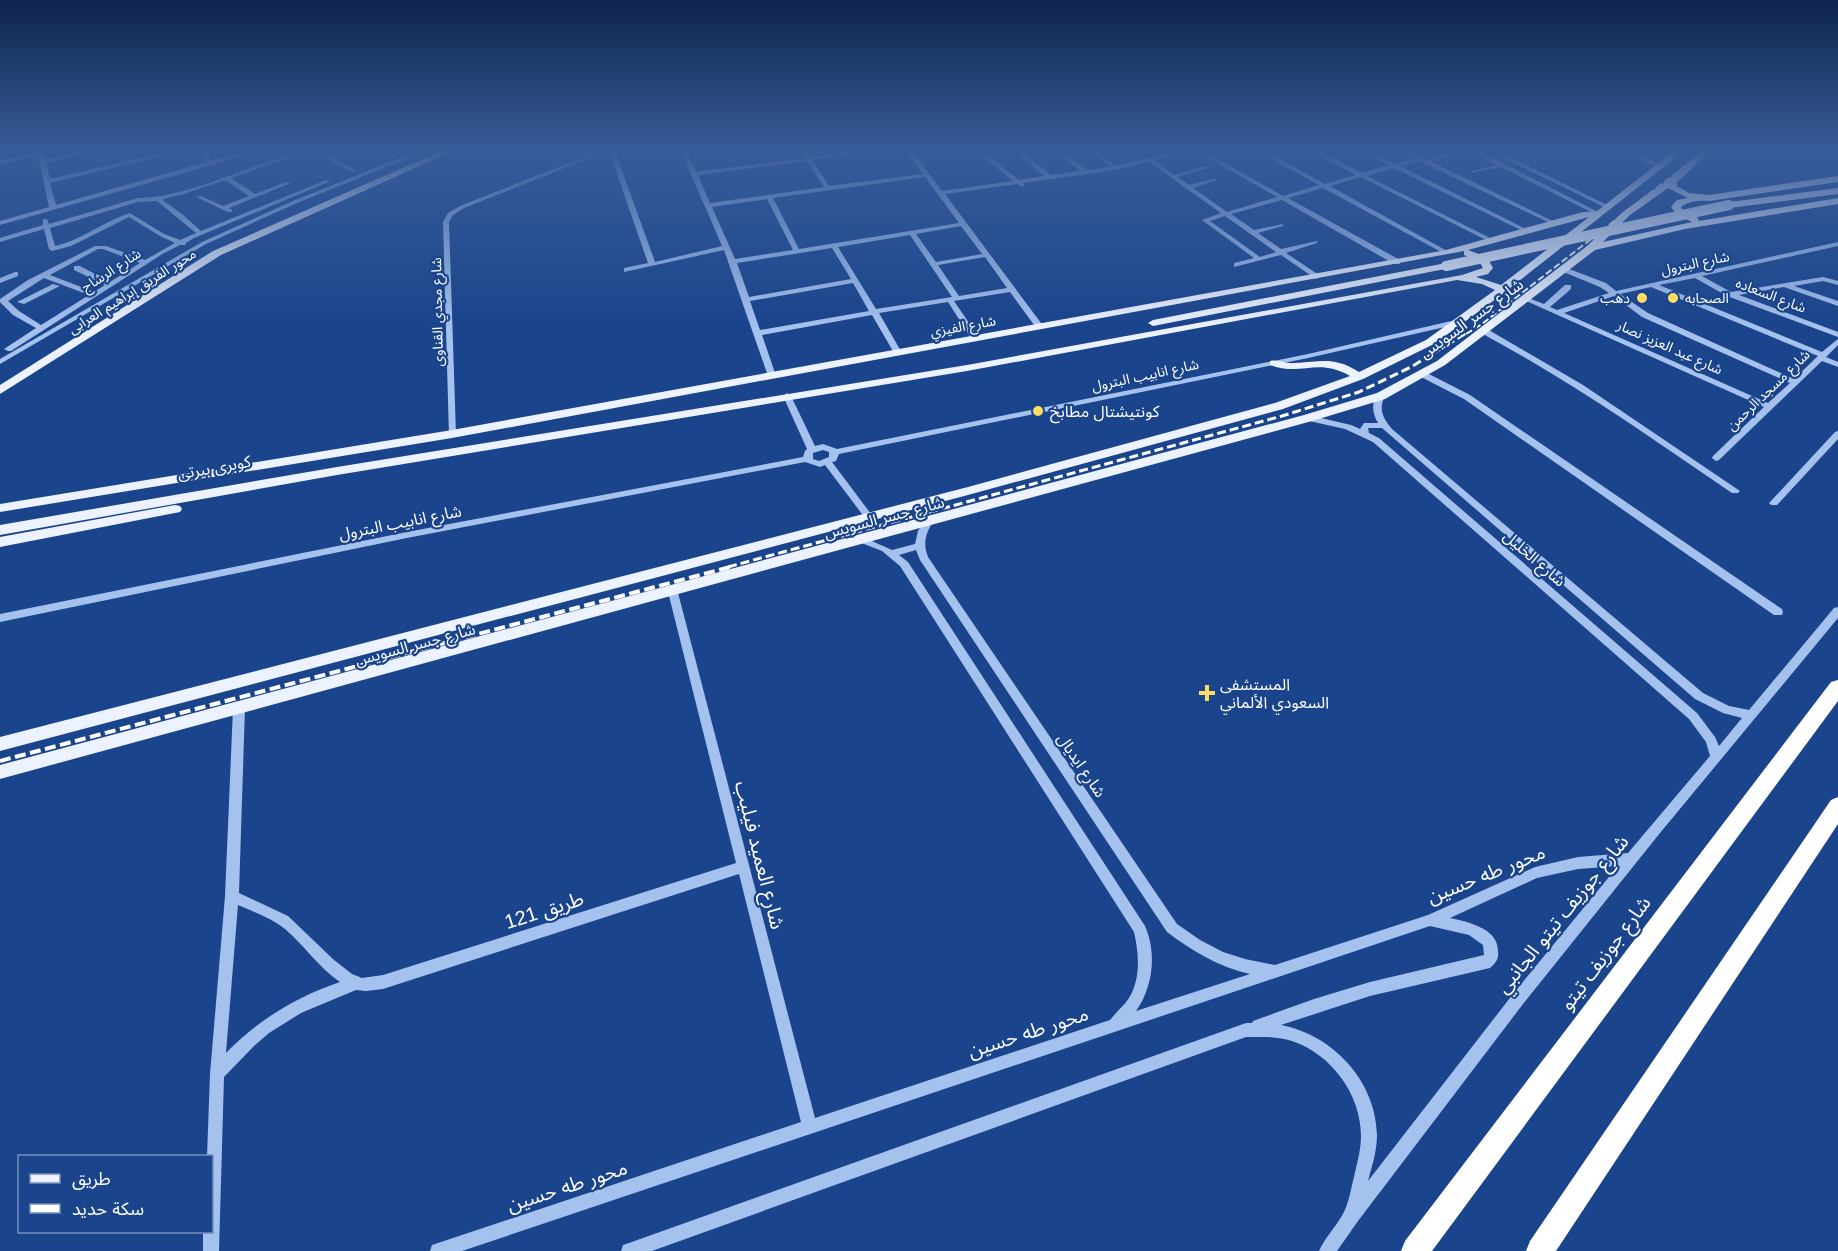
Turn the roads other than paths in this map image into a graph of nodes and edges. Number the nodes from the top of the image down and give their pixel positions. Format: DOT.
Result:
graph roads {
  1 [pos="48,209"];
  2 [pos="105,209"];
  3 [pos="172,209"];
  4 [pos="226,209"];
  5 [pos="257,209"];
  6 [pos="278,209"];
  7 [pos="299,209"];
  8 [pos="313,209"];
  9 [pos="459,209"];
  10 [pos="633,209"];
  11 [pos="711,209"];
  12 [pos="776,209"];
  13 [pos="952,209"];
  14 [pos="1218,209"];
  15 [pos="1240,209"];
  16 [pos="1305,209"];
  17 [pos="1362,209"];
  18 [pos="1428,209"];
  19 [pos="1483,209"];
  20 [pos="1525,209"];
  21 [pos="1601,209"];
  22 [pos="1604,209"];
  23 [pos="1632,209"];
  24 [pos="1666,209"];
  25 [pos="1678,209"];
  26 [pos="1787,209"];
  27 [pos="43,211"];
  28 [pos="1224,214"];
  29 [pos="241,216"];
  30 [pos="1709,222"];
  31 [pos="0,223"];
  32 [pos="1554,223"];
  33 [pos="962,224"];
  34 [pos="1281,225"];
  35 [pos="47,226"];
  36 [pos="1527,231"];
  37 [pos="912,232"];
  38 [pos="200,233"];
  39 [pos="1252,233"];
  40 [pos="0,240"];
  41 [pos="1490,240"];
  42 [pos="1316,242"];
  43 [pos="180,243"];
  44 [pos="1838,244"];
  45 [pos="834,245"];
  46 [pos="727,247"];
  47 [pos="1591,248"];
  48 [pos="194,249"];
  49 [pos="798,251"];
  50 [pos="1281,253"];
  51 [pos="986,255"];
  52 [pos="1259,259"];
  53 [pos="1445,260"];
  54 [pos="145,261"];
  55 [pos="733,262"];
  56 [pos="1397,262"];
  57 [pos="652,264"];
  58 [pos="934,264"];
  59 [pos="1237,265"];
  60 [pos="76,268"];
  61 [pos="1564,269"];
  62 [pos="627,270"];
  63 [pos="15,274"];
  64 [pos="44,275"];
  65 [pos="1695,275"];
  66 [pos="1316,277"];
  67 [pos="1457,277"];
  68 [pos="0,281"];
  69 [pos="855,281"];
  70 [pos="1838,282"];
  71 [pos="1652,284"];
  72 [pos="110,285"];
  73 [pos="1784,285"];
  74 [pos="56,286"];
  75 [pos="1568,287"];
  76 [pos="1013,289"];
  77 [pos="1502,289"];
  78 [pos="1615,293"];
  79 [pos="1730,294"];
  80 [pos="94,296"];
  81 [pos="10,297"];
  82 [pos="747,299"];
  83 [pos="953,299"];
  84 [pos="1526,299"];
  85 [pos="1838,304"];
  86 [pos="1546,307"];
  87 [pos="874,312"];
  88 [pos="1559,312"];
  89 [pos="1460,321"];
  90 [pos="1040,327"];
  91 [pos="41,328"];
  92 [pos="1484,331"];
  93 [pos="759,333"];
  94 [pos="1838,335"];
  95 [pos="976,339"];
  96 [pos="1838,341"];
  97 [pos="1,353"];
  98 [pos="898,353"];
  99 [pos="1822,356"];
  100 [pos="860,360"];
  101 [pos="0,362"];
  102 [pos="1274,363"];
  103 [pos="1838,364"];
  104 [pos="1422,374"];
  105 [pos="772,376"];
  106 [pos="1359,377"];
  107 [pos="0,380"];
  108 [pos="881,381"];
  109 [pos="1795,382"];
  110 [pos="0,390"];
  111 [pos="787,396"];
  112 [pos="1381,396"];
  113 [pos="1770,406"];
  114 [pos="1308,418"];
  115 [pos="1385,426"];
  116 [pos="1365,433"];
  117 [pos="452,434"];
  118 [pos="1838,434"];
  119 [pos="430,438"];
  120 [pos="835,452"];
  121 [pos="810,454"];
  122 [pos="1716,458"];
  123 [pos="828,463"];
  124 [pos="337,471"];
  125 [pos="1735,491"];
  126 [pos="1774,503"];
  127 [pos="0,508"];
  128 [pos="868,516"];
  129 [pos="0,520"];
  130 [pos="928,522"];
  131 [pos="0,530"];
  132 [pos="862,540"];
  133 [pos="0,542"];
  134 [pos="919,546"];
  135 [pos="892,553"];
  136 [pos="673,592"];
  137 [pos="1838,611"];
  138 [pos="1778,612"];
  139 [pos="0,618"];
  140 [pos="334,657"];
  141 [pos="282,671"];
  142 [pos="335,682"];
  143 [pos="1838,687"];
  144 [pos="284,696"];
  145 [pos="1699,696"];
  146 [pos="1677,701"];
  147 [pos="239,708"];
  148 [pos="1751,715"];
  149 [pos="0,744"];
  150 [pos="1716,756"];
  151 [pos="0,772"];
  152 [pos="1838,806"];
  153 [pos="1631,859"];
  154 [pos="743,867"];
  155 [pos="232,896"];
  156 [pos="1430,920"];
  157 [pos="1276,972"];
  158 [pos="356,983"];
  159 [pos="1113,1026"];
  160 [pos="1246,1030"];
  161 [pos="217,1074"];
  162 [pos="810,1127"];
  163 [pos="213,1200"];
  164 [pos="1352,1215"];
  165 [pos="212,1233"];
  166 [pos="211,1251"];
  167 [pos="438,1251"];
  168 [pos="628,1251"];
  169 [pos="1327,1251"];
  170 [pos="1415,1251"];
  171 [pos="1540,1251"];
  1 -- 27 [label="street"];
  2 -- 35 [label="street"];
  3 -- 38 [label="street"];
  4 -- 29 [label="street"];
  5 -- 29 [label="street, شارع الرشاح"];
  6 -- 48 [label="street"];
  7 -- 107 [label="main road, محور الفريق إبراهيم العرابى"];
  8 -- 110 [label="main road, محور الفريق إبراهيم العرابى"];
  9 -- 117 [label="street, شارع مجدي القناوى"];
  10 -- 57 [label="street"];
  11 -- 46 [label="street"];
  12 -- 49 [label="street"];
  13 -- 33 [label="street"];
  14 -- 28 [label="street"];
  15 -- 28 [label="street"];
  16 -- 56 [label="street"];
  17 -- 53 [label="street"];
  18 -- 41 [label="street"];
  19 -- 36 [label="street"];
  20 -- 32 [label="street"];
  21 -- 32 [label="main road"];
  22 -- 77 [label="main road, شارع جسر السويس"];
  23 -- 47 [label="main road, شارع جسر السويس"];
  24 -- 53 [label="main road"];
  25 -- 30 [label="main road"];
  26 -- 30 [label="main road"];
  27 -- 31 [label="street"];
  27 -- 35 [label="street"];
  28 -- 39 [label="street"];
  28 -- 52 [label="street"];
  29 -- 38 [label="street, شارع الرشاح"];
  30 -- 47 [label="main road"];
  32 -- 36 [label="main road"];
  33 -- 37 [label="street"];
  33 -- 51 [label="street"];
  34 -- 39 [label="street"];
  35 -- 40 [label="street"];
  35 -- 43 [label="street"];
  36 -- 41 [label="main road"];
  37 -- 45 [label="street"];
  37 -- 58 [label="street"];
  38 -- 43 [label="street, شارع الرشاح"];
  39 -- 50 [label="street"];
  41 -- 53 [label="main road"];
  42 -- 50 [label="street"];
  43 -- 48 [label="street"];
  43 -- 54 [label="street, شارع الرشاح"];
  44 -- 65 [label="street, شارع البترول"];
  45 -- 49 [label="street"];
  45 -- 69 [label="street"];
  46 -- 55 [label="street"];
  46 -- 57 [label="street"];
  47 -- 61 [label="main road, شارع جسر السويس"];
  48 -- 101 [label="street"];
  49 -- 55 [label="street"];
  50 -- 52 [label="street"];
  50 -- 66 [label="street"];
  51 -- 58 [label="street"];
  51 -- 76 [label="street"];
  52 -- 59 [label="street"];
  53 -- 56 [label="main road, شارع الفيزي"];
  53 -- 67 [label="main road"];
  53 -- 100 [label="main road"];
  53 -- 108 [label="main road"];
  54 -- 64 [label="street"];
  54 -- 72 [label="street, شارع الرشاح"];
  55 -- 82 [label="street"];
  56 -- 66 [label="main road, شارع الفيزي"];
  57 -- 62 [label="street"];
  58 -- 83 [label="street"];
  60 -- 72 [label="street"];
  61 -- 78 [label="street"];
  61 -- 84 [label="main road, شارع جسر السويس"];
  63 -- 68 [label="street"];
  64 -- 80 [label="street"];
  64 -- 81 [label="street"];
  65 -- 71 [label="street, شارع البترول"];
  65 -- 79 [label="street, شارع السعاده"];
  66 -- 90 [label="main road, شارع الفيزي"];
  67 -- 77 [label="main road"];
  67 -- 108 [label="main road"];
  69 -- 82 [label="street"];
  69 -- 87 [label="street"];
  70 -- 73 [label="street"];
  71 -- 78 [label="street, شارع البترول"];
  71 -- 99 [label="street"];
  72 -- 80 [label="street, شارع الرشاح"];
  73 -- 79 [label="street"];
  73 -- 85 [label="street"];
  74 -- 81 [label="street"];
  75 -- 86 [label="street"];
  76 -- 83 [label="street"];
  76 -- 90 [label="street"];
  77 -- 89 [label="main road, شارع جسر السويس"];
  78 -- 88 [label="street, شارع البترول"];
  78 -- 109 [label="street"];
  79 -- 94 [label="street, شارع السعاده"];
  80 -- 91 [label="street, شارع الرشاح"];
  81 -- 91 [label="street"];
  82 -- 93 [label="street"];
  83 -- 87 [label="street"];
  83 -- 95 [label="street"];
  84 -- 86 [label="street, شارع عبد العزيز نصار"];
  84 -- 92 [label="main road, شارع جسر السويس"];
  86 -- 88 [label="street, شارع عبد العزيز نصار"];
  87 -- 93 [label="street"];
  87 -- 98 [label="street"];
  88 -- 113 [label="street, شارع عبد العزيز نصار"];
  89 -- 102 [label="street, شارع انابيب البترول"];
  89 -- 106 [label="main road, شارع جسر السويس"];
  90 -- 95 [label="main road, شارع الفيزي"];
  91 -- 97 [label="street, شارع الرشاح"];
  92 -- 104 [label="main road, شارع جسر السويس"];
  92 -- 125 [label="street"];
  93 -- 105 [label="street"];
  95 -- 98 [label="main road, شارع الفيزي"];
  96 -- 99 [label="street, شارع مسجد الرحمن"];
  98 -- 100 [label="main road, شارع الفيزي"];
  99 -- 103 [label="street"];
  99 -- 109 [label="street, شارع مسجد الرحمن"];
  100 -- 105 [label="main road, شارع الفيزي"];
  102 -- 106 [label="main road"];
  102 -- 120 [label="street, شارع انابيب البترول"];
  104 -- 112 [label="main road, شارع جسر السويس"];
  104 -- 138 [label="street"];
  105 -- 117 [label="main road, شارع الفيزي"];
  106 -- 128 [label="main road, شارع جسر السويس"];
  108 -- 111 [label="main road"];
  109 -- 113 [label="street, شارع مسجد الرحمن"];
  111 -- 121 [label="street"];
  111 -- 124 [label="main road"];
  112 -- 114 [label="main road, شارع جسر السويس"];
  112 -- 115 [label="street"];
  113 -- 122 [label="street, شارع مسجد الرحمن"];
  114 -- 116 [label="street, شارع الخليل"];
  114 -- 130 [label="main road, شارع جسر السويس"];
  115 -- 116 [label="street"];
  115 -- 145 [label="street, شارع الخليل"];
  116 -- 146 [label="street, شارع الخليل"];
  117 -- 119 [label="main road, شارع الفيزي"];
  118 -- 126 [label="street"];
  119 -- 127 [label="main road"];
  119 -- 129 [label="main road, كوبرى بيرتى"];
  120 -- 121 [label="street, شارع انابيب البترول"];
  120 -- 123 [label="street"];
  121 -- 123 [label="street"];
  121 -- 139 [label="street, شارع انابيب البترول"];
  123 -- 128 [label="street"];
  124 -- 131 [label="main road, كوبرى بيرتى"];
  124 -- 133 [label="main road"];
  128 -- 140 [label="main road, شارع جسر السويس"];
  130 -- 132 [label="main road, شارع جسر السويس"];
  130 -- 134 [label="street"];
  132 -- 135 [label="street"];
  132 -- 136 [label="main road, شارع جسر السويس"];
  134 -- 135 [label="street"];
  134 -- 157 [label="street, شارع ايديال"];
  135 -- 159 [label="street"];
  136 -- 142 [label="main road, شارع جسر السويس"];
  136 -- 154 [label="street, شارع العميد فيليب"];
  137 -- 148 [label="street, شارع جوزيف تيتو الجانبي"];
  140 -- 141 [label="main road, شارع جسر السويس"];
  140 -- 142 [label="main road"];
  141 -- 144 [label="main road"];
  141 -- 149 [label="main road, شارع جسر السويس"];
  142 -- 144 [label="main road, شارع جسر السويس"];
  143 -- 170 [label="highway, شارع جوزيف تيتو"];
  144 -- 147 [label="main road, شارع جسر السويس"];
  145 -- 146 [label="street"];
  145 -- 148 [label="street, شارع الخليل"];
  146 -- 150 [label="street, شارع الخليل"];
  147 -- 151 [label="main road, شارع جسر السويس"];
  147 -- 155 [label="street"];
  148 -- 150 [label="street, شارع جوزيف تيتو الجانبي"];
  150 -- 153 [label="street, شارع جوزيف تيتو الجانبي"];
  152 -- 171 [label="highway"];
  153 -- 156 [label="street, محور طه حسين"];
  153 -- 164 [label="street, شارع جوزيف تيتو الجانبي"];
  154 -- 158 [label="street, طريق 121"];
  154 -- 162 [label="street, شارع العميد فيليب"];
  155 -- 158 [label="street"];
  155 -- 161 [label="street"];
  156 -- 157 [label="street, محور طه حسين"];
  156 -- 160 [label="street"];
  157 -- 159 [label="street, محور طه حسين"];
  158 -- 161 [label="street, طريق 121"];
  159 -- 162 [label="street, محور طه حسين"];
  160 -- 164 [label="street"];
  160 -- 168 [label="street"];
  161 -- 163 [label="street"];
  162 -- 167 [label="street, محور طه حسين"];
  164 -- 169 [label="street, شارع جوزيف تيتو الجانبي"];
  165 -- 166 [label="street"];
}
